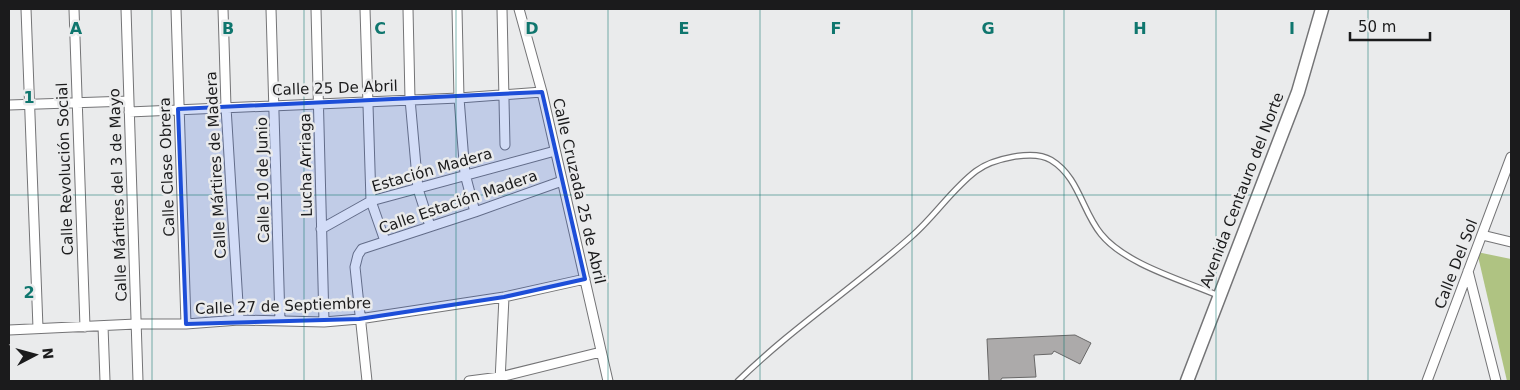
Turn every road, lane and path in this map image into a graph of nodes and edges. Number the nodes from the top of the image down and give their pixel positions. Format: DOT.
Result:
graph roads {
  1 [pos="26,9"];
  2 [pos="74,9"];
  3 [pos="126,9"];
  4 [pos="176,9"];
  5 [pos="223,9"];
  6 [pos="271,9"];
  7 [pos="316,9"];
  8 [pos="365,9"];
  9 [pos="408,9"];
  10 [pos="457,9"];
  11 [pos="502,9"];
  12 [pos="519,9"];
  13 [pos="1322,9"];
  14 [pos="542,92"];
  15 [pos="505,95"];
  16 [pos="459,98"];
  17 [pos="410,99"];
  18 [pos="129,101"];
  19 [pos="368,101"];
  20 [pos="76,102"];
  21 [pos="319,102"];
  22 [pos="30,104"];
  23 [pos="274,104"];
  24 [pos="9,105"];
  25 [pos="226,107"];
  26 [pos="178,108"];
  27 [pos="129,112"];
  28 [pos="505,145"];
  29 [pos="555,151"];
  30 [pos="1511,157"];
  31 [pos="1509,172"];
  32 [pos="465,174"];
  33 [pos="562,181"];
  34 [pos="418,189"];
  35 [pos="371,201"];
  36 [pos="475,212"];
  37 [pos="430,226"];
  38 [pos="321,229"];
  39 [pos="1482,235"];
  40 [pos="385,241"];
  41 [pos="1511,242"];
  42 [pos="1468,271"];
  43 [pos="585,279"];
  44 [pos="1219,296"];
  45 [pos="504,297"];
  46 [pos="359,319"];
  47 [pos="238,320"];
  48 [pos="280,320"];
  49 [pos="324,322"];
  50 [pos="136,324"];
  51 [pos="186,324"];
  52 [pos="103,326"];
  53 [pos="85,327"];
  54 [pos="38,328"];
  55 [pos="9,330"];
  56 [pos="601,352"];
  57 [pos="500,379"];
  58 [pos="105,381"];
  59 [pos="138,381"];
  60 [pos="367,381"];
  61 [pos="470,381"];
  62 [pos="608,381"];
  63 [pos="738,381"];
  64 [pos="1187,381"];
  65 [pos="1427,381"];
  66 [pos="1496,381"];
  1 -- 22 [label="street"];
  2 -- 20 [label="street, Calle Revolución Social"];
  3 -- 18 [label="street, Calle Mártires del 3 de Mayo"];
  4 -- 26 [label="street, Calle Clase Obrera"];
  5 -- 25 [label="street, Calle Mártires de Madera"];
  6 -- 23 [label="street, Calle 10 de Junio"];
  7 -- 21 [label="street, Lucha Arriaga"];
  8 -- 19 [label="street"];
  9 -- 17 [label="street"];
  10 -- 16 [label="street"];
  11 -- 15 [label="street"];
  12 -- 14 [label="street, Calle Cruzada 25 de Abril"];
  13 -- 44 [label="main road, Avenida Centauro del Norte"];
  14 -- 15 [label="street, Calle 25 De Abril"];
  14 -- 29 [label="street, Calle Cruzada 25 de Abril"];
  15 -- 16 [label="street, Calle 25 De Abril"];
  15 -- 28 [label="street"];
  16 -- 17 [label="street, Calle 25 De Abril"];
  16 -- 32 [label="street"];
  17 -- 19 [label="street, Calle 25 De Abril"];
  17 -- 34 [label="street"];
  18 -- 20 [label="street"];
  18 -- 27 [label="street, Calle Mártires del 3 de Mayo"];
  19 -- 21 [label="street, Calle 25 De Abril"];
  19 -- 35 [label="street"];
  20 -- 22 [label="street"];
  20 -- 53 [label="street, Calle Revolución Social"];
  21 -- 23 [label="street, Calle 25 De Abril"];
  21 -- 38 [label="street, Lucha Arriaga"];
  22 -- 24 [label="street"];
  22 -- 54 [label="street"];
  23 -- 25 [label="street, Calle 25 De Abril"];
  23 -- 48 [label="street, Calle 10 de Junio"];
  25 -- 26 [label="street, Calle 25 De Abril"];
  25 -- 47 [label="street, Calle Mártires de Madera"];
  26 -- 27 [label="street, Calle 25 De Abril"];
  26 -- 51 [label="street, Calle Clase Obrera"];
  27 -- 50 [label="street, Calle Mártires del 3 de Mayo"];
  29 -- 32 [label="street, Estación Madera"];
  29 -- 33 [label="street, Calle Cruzada 25 de Abril"];
  30 -- 31 [label="street, Calle Del Sol"];
  31 -- 39 [label="street, Calle Del Sol"];
  32 -- 34 [label="street, Estación Madera"];
  32 -- 36 [label="street"];
  33 -- 36 [label="street, Calle Estación Madera"];
  33 -- 43 [label="street, Calle Cruzada 25 de Abril"];
  34 -- 35 [label="street, Estación Madera"];
  34 -- 37 [label="street"];
  35 -- 38 [label="street, Estación Madera"];
  35 -- 40 [label="street"];
  36 -- 37 [label="street, Calle Estación Madera"];
  37 -- 40 [label="street, Calle Estación Madera"];
  38 -- 49 [label="street, Lucha Arriaga"];
  39 -- 41 [label="street"];
  39 -- 42 [label="street, Calle Del Sol"];
  40 -- 46 [label="street, Calle Estación Madera"];
  42 -- 65 [label="street, Calle Del Sol"];
  42 -- 66 [label="street"];
  43 -- 45 [label="street, Calle 27 de Septiembre"];
  43 -- 56 [label="street, Calle Cruzada 25 de Abril"];
  44 -- 63 [label="lane"];
  44 -- 64 [label="main road, Avenida Centauro del Norte"];
  45 -- 46 [label="street, Calle 27 de Septiembre"];
  45 -- 57 [label="street"];
  46 -- 49 [label="street, Calle 27 de Septiembre"];
  46 -- 60 [label="street"];
  47 -- 48 [label="street, Calle 27 de Septiembre"];
  47 -- 51 [label="street, Calle 27 de Septiembre"];
  48 -- 49 [label="street, Calle 27 de Septiembre"];
  50 -- 51 [label="street, Calle 27 de Septiembre"];
  50 -- 52 [label="street, Calle 27 de Septiembre"];
  50 -- 59 [label="street, Calle Mártires del 3 de Mayo"];
  52 -- 53 [label="street, Calle 27 de Septiembre"];
  52 -- 58 [label="street"];
  53 -- 54 [label="street, Calle 27 de Septiembre"];
  54 -- 55 [label="street, Calle 27 de Septiembre"];
  56 -- 57 [label="street"];
  56 -- 62 [label="street, Calle Cruzada 25 de Abril"];
  57 -- 61 [label="street"];
}
